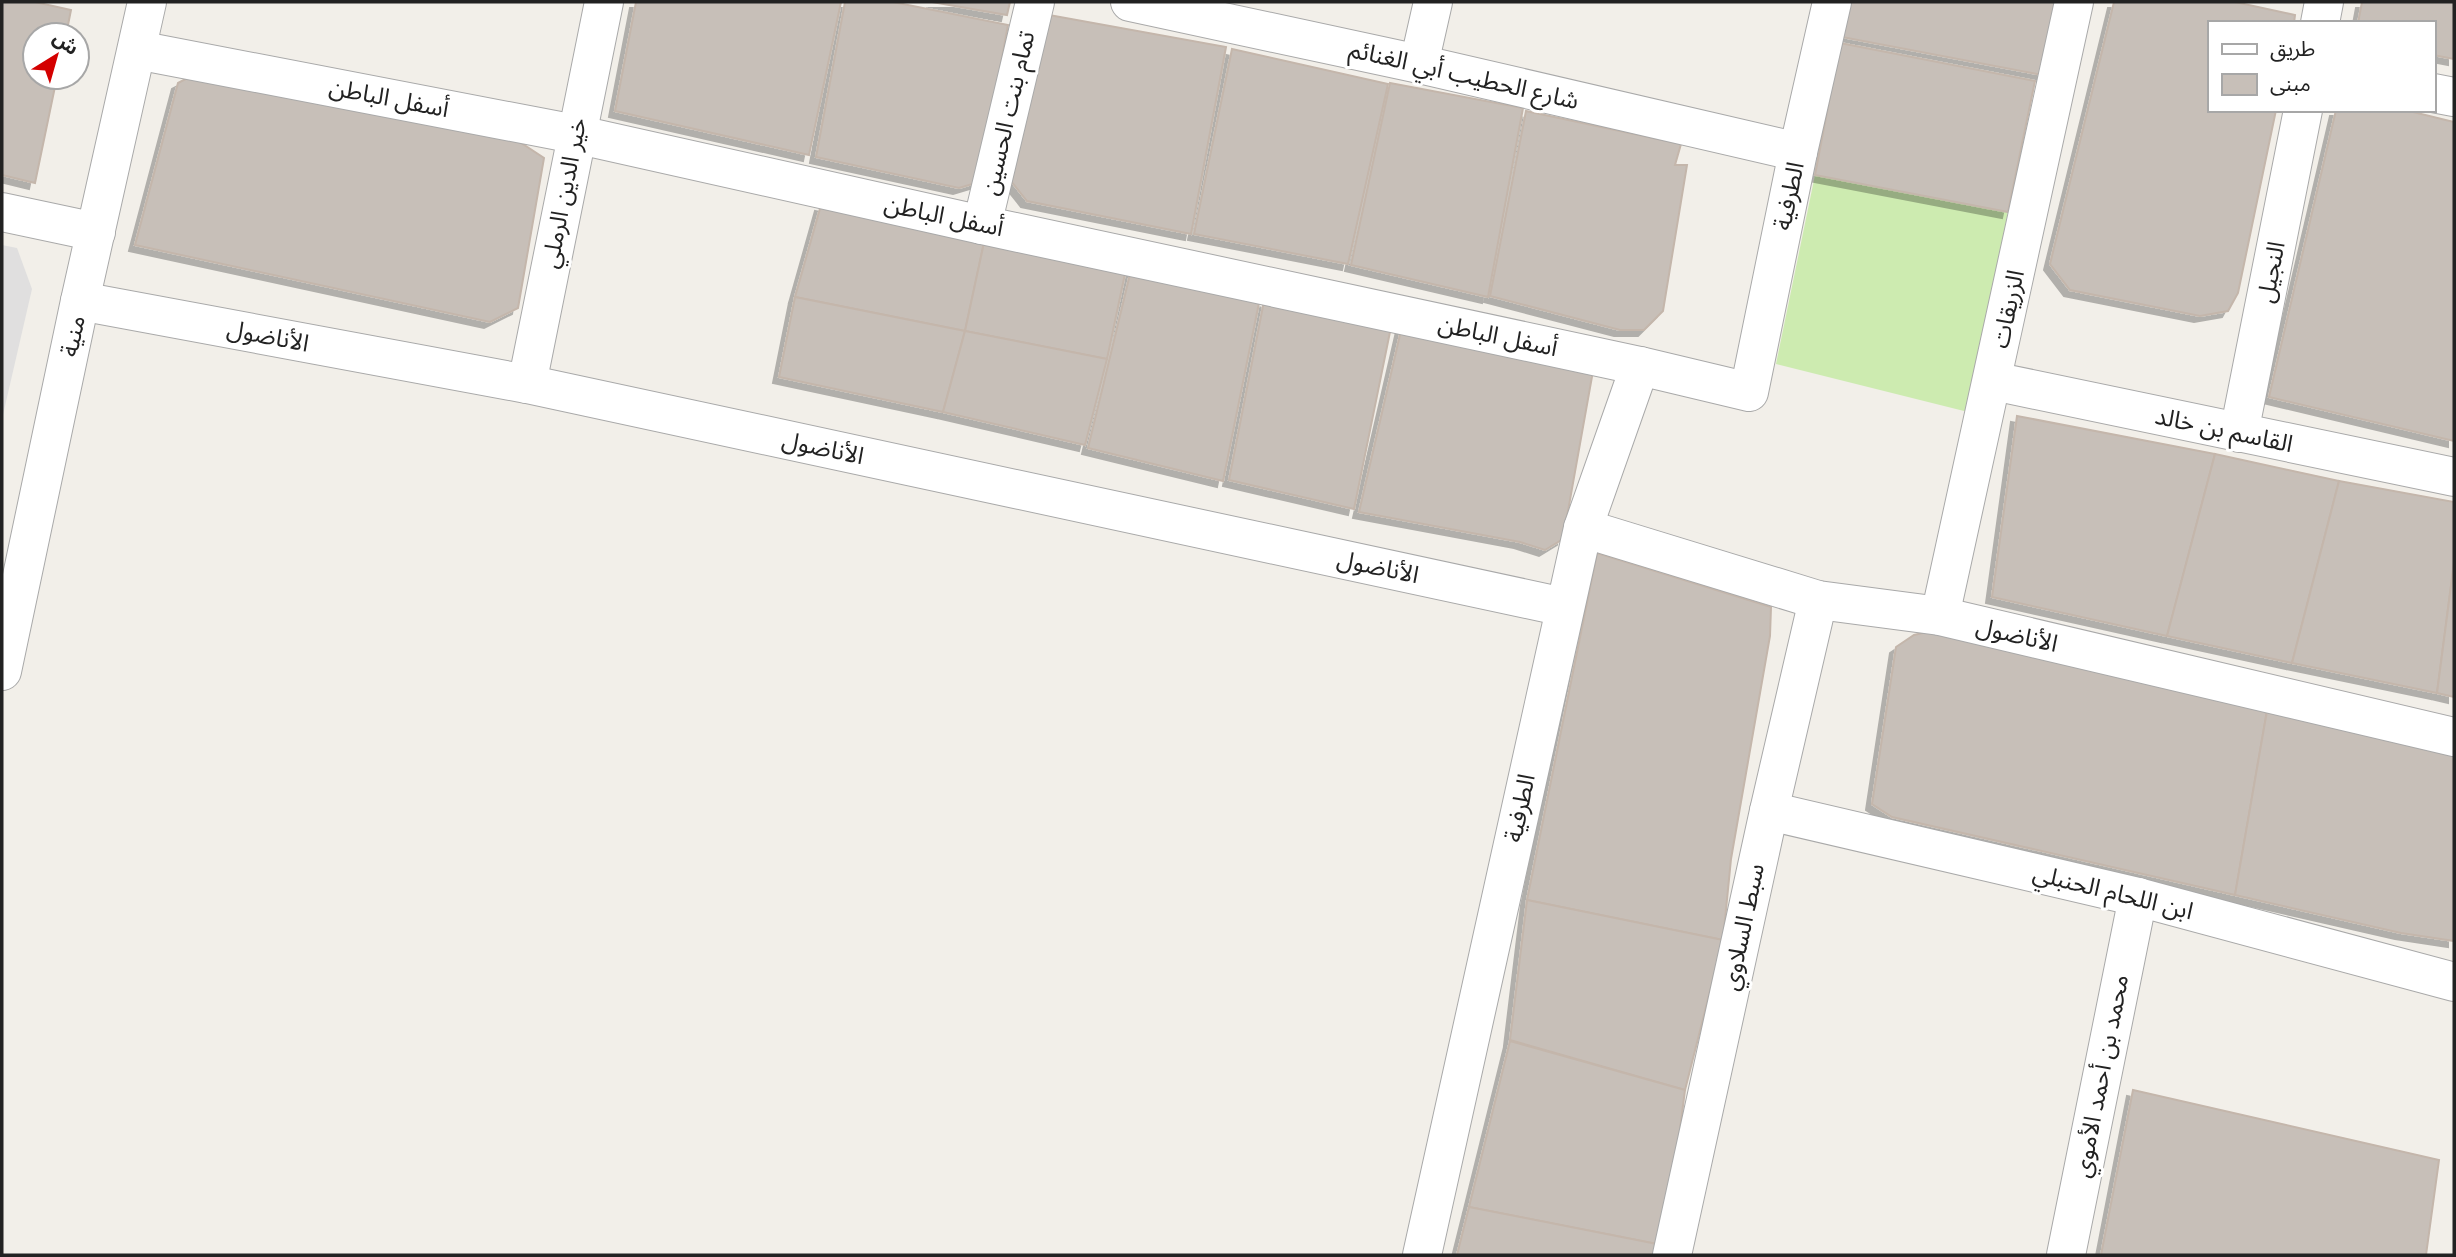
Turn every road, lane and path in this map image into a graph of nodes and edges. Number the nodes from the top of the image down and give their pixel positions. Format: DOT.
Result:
graph roads {
  1 [pos="147,2"];
  2 [pos="604,2"];
  3 [pos="1035,2"];
  4 [pos="1130,2"];
  5 [pos="1433,2"];
  6 [pos="1832,2"];
  7 [pos="2074,2"];
  8 [pos="2324,2"];
  9 [pos="2320,21"];
  10 [pos="137,50"];
  11 [pos="1419,64"];
  12 [pos="2435,93"];
  13 [pos="2454,97"];
  14 [pos="2303,112"];
  15 [pos="575,134"];
  16 [pos="1798,152"];
  17 [pos="2,212"];
  18 [pos="982,225"];
  19 [pos="96,232"];
  20 [pos="80,301"];
  21 [pos="1640,366"];
  22 [pos="1993,382"];
  23 [pos="527,384"];
  24 [pos="1749,392"];
  25 [pos="2239,433"];
  26 [pos="2454,477"];
  27 [pos="1583,528"];
  28 [pos="1818,600"];
  29 [pos="1564,607"];
  30 [pos="1940,617"];
  31 [pos="2,671"];
  32 [pos="2454,737"];
  33 [pos="1769,811"];
  34 [pos="2138,897"];
  35 [pos="2454,982"];
  36 [pos="1422,1255"];
  37 [pos="1672,1255"];
  38 [pos="2066,1255"];
  1 -- 10 [label="street, منية"];
  2 -- 15 [label="street, خير الدين الرملي"];
  3 -- 18 [label="street, تمام بنت الحسين"];
  4 -- 11 [label="street, شارع الحطيب أبي الغنائم"];
  5 -- 11 [label="street"];
  6 -- 16 [label="street, الطرفية"];
  7 -- 22 [label="street, الزريقات"];
  8 -- 9 [label="street"];
  10 -- 15 [label="street, أسفل الباطن"];
  10 -- 19 [label="street, منية"];
  11 -- 16 [label="street, شارع الحطيب أبي الغنائم"];
  12 -- 13 [label="street"];
  14 -- 25 [label="street, النجيل"];
  15 -- 18 [label="street, أسفل الباطن"];
  15 -- 23 [label="street, خير الدين الرملي"];
  16 -- 24 [label="street, الطرفية"];
  17 -- 19 [label="street"];
  18 -- 21 [label="street, أسفل الباطن"];
  19 -- 20 [label="street, منية"];
  20 -- 23 [label="street, الأناضول"];
  20 -- 31 [label="street, منية"];
  21 -- 24 [label="street, أسفل الباطن"];
  21 -- 27 [label="street, الطرفية"];
  22 -- 25 [label="street, القاسم بن خالد"];
  22 -- 30 [label="street, الزريقات"];
  23 -- 29 [label="street, الأناضول"];
  25 -- 26 [label="street, القاسم بن خالد"];
  27 -- 28 [label="street, الأناضول"];
  27 -- 29 [label="street, الطرفية"];
  28 -- 30 [label="street, الأناضول"];
  28 -- 33 [label="street, سبط السلاوي"];
  29 -- 36 [label="street, الطرفية"];
  30 -- 32 [label="street, الأناضول"];
  33 -- 34 [label="street, ابن اللحام الحنبلي"];
  33 -- 37 [label="street, سبط السلاوي"];
  34 -- 35 [label="street, ابن اللحام الحنبلي"];
  34 -- 38 [label="street, محمد بن أحمد الأموي"];
}
